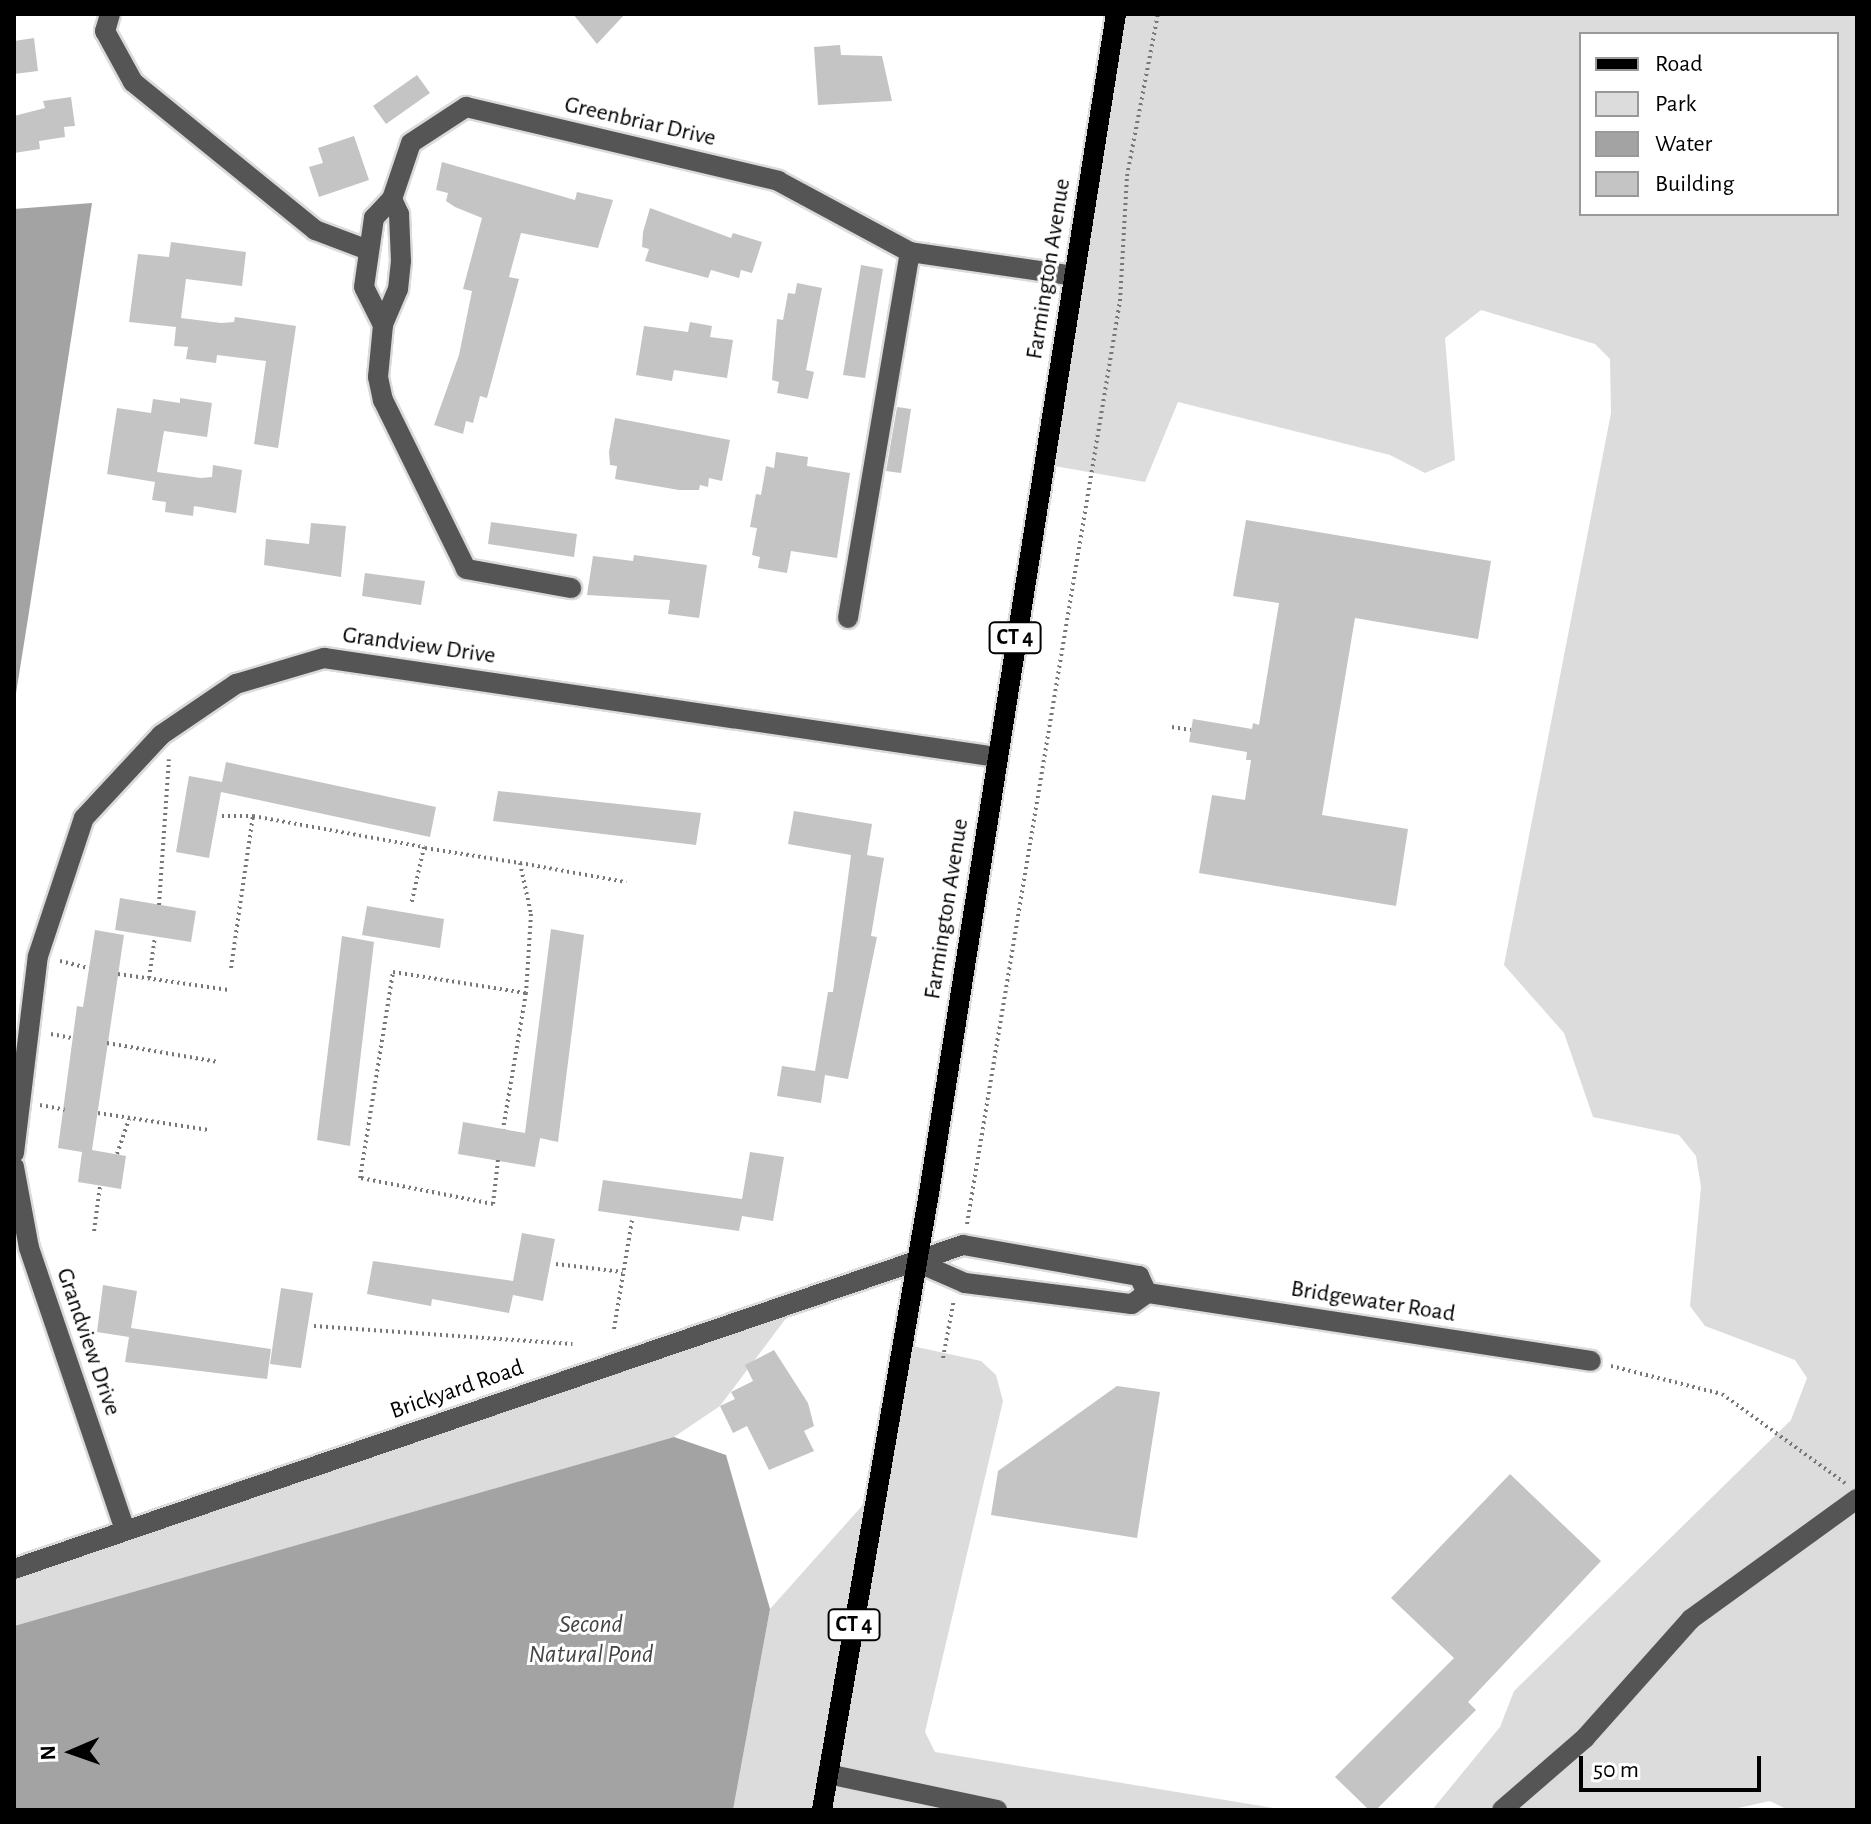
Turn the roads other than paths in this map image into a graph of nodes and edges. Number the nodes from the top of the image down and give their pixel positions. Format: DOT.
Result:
graph roads {
  1 [pos="110,14"];
  2 [pos="1116,14"];
  3 [pos="392,199"];
  4 [pos="368,250"];
  5 [pos="910,252"];
  6 [pos="1074,276"];
  7 [pos="383,325"];
  8 [pos="571,588"];
  9 [pos="848,618"];
  10 [pos="996,757"];
  11 [pos="14,1153"];
  12 [pos="14,1167"];
  13 [pos="917,1262"];
  14 [pos="1147,1293"];
  15 [pos="1591,1361"];
  16 [pos="1857,1499"];
  17 [pos="125,1530"];
  18 [pos="14,1569"];
  19 [pos="828,1774"];
  20 [pos="822,1810"];
  21 [pos="997,1810"];
  22 [pos="1502,1810"];
  1 -- 4 [label="street"];
  2 -- 6 [label="main road, Farmington Avenue / CT 4"];
  3 -- 4 [label="street, Greenbriar Drive"];
  3 -- 5 [label="street, Greenbriar Drive"];
  3 -- 7 [label="street"];
  4 -- 7 [label="street, Greenbriar Drive"];
  5 -- 6 [label="street, Greenbriar Drive"];
  5 -- 9 [label="street"];
  6 -- 10 [label="main road, Farmington Avenue / CT 4"];
  7 -- 8 [label="street"];
  10 -- 11 [label="street, Grandview Drive"];
  10 -- 13 [label="main road, Farmington Avenue / CT 4"];
  12 -- 17 [label="street, Grandview Drive"];
  13 -- 14 [label="street, Bridgewater Road"];
  13 -- 14 [label="street, Bridgewater Road"];
  13 -- 17 [label="street, Brickyard Road"];
  13 -- 19 [label="main road, Farmington Avenue / CT 4"];
  14 -- 15 [label="street, Bridgewater Road"];
  16 -- 22 [label="street"];
  17 -- 18 [label="street, Brickyard Road"];
  19 -- 20 [label="main road, Farmington Avenue / CT 4"];
  19 -- 21 [label="street"];
}
